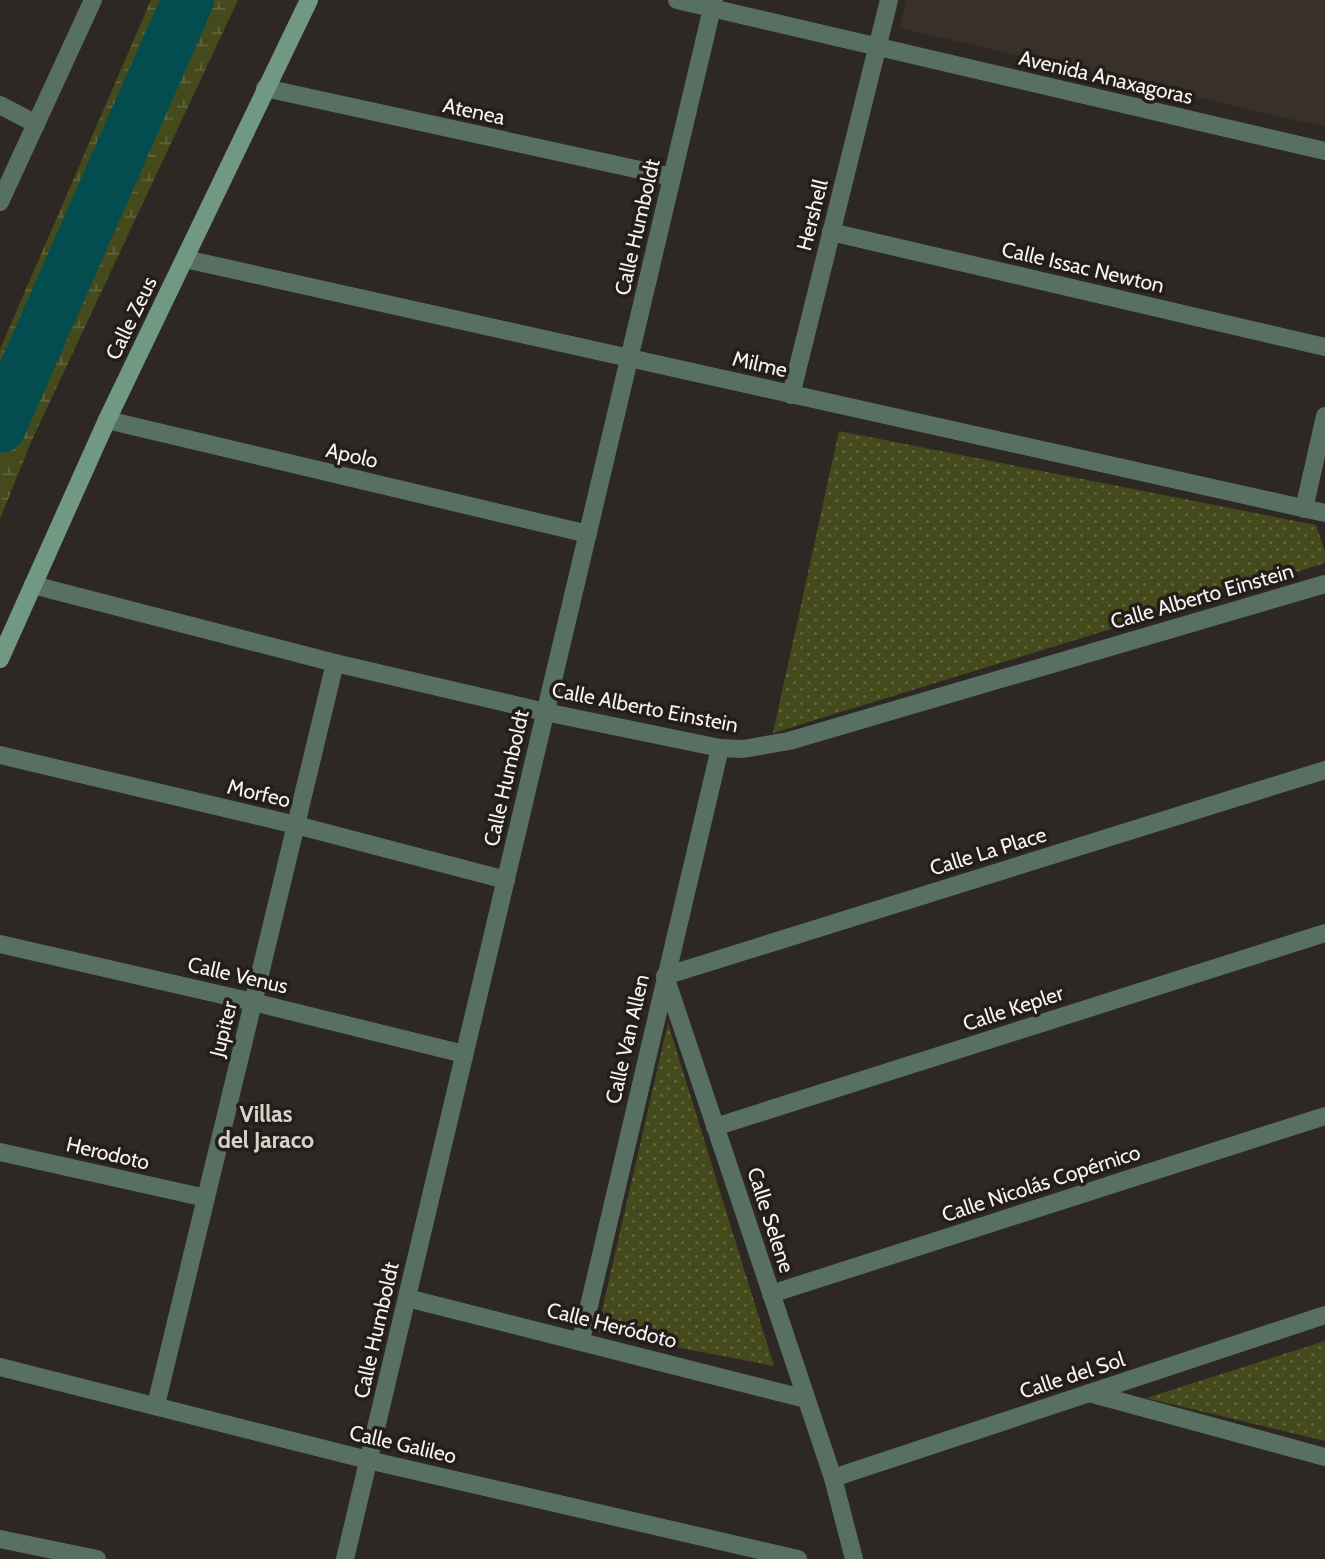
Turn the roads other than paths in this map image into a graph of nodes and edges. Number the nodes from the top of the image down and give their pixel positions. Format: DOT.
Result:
graph roads {
  1 [pos="93,0"];
  2 [pos="309,0"];
  3 [pos="677,0"];
  4 [pos="888,0"];
  5 [pos="713,4"];
  6 [pos="877,47"];
  7 [pos="265,88"];
  8 [pos="0,105"];
  9 [pos="36,124"];
  10 [pos="1325,151"];
  11 [pos="672,177"];
  12 [pos="0,202"];
  13 [pos="831,232"];
  14 [pos="185,259"];
  15 [pos="1325,347"];
  16 [pos="629,358"];
  17 [pos="792,395"];
  18 [pos="1325,416"];
  19 [pos="107,420"];
  20 [pos="1304,509"];
  21 [pos="1325,513"];
  22 [pos="588,534"];
  23 [pos="1325,584"];
  24 [pos="33,585"];
  25 [pos="0,659"];
  26 [pos="335,663"];
  27 [pos="545,712"];
  28 [pos="720,748"];
  29 [pos="0,755"];
  30 [pos="1325,770"];
  31 [pos="296,825"];
  32 [pos="506,880"];
  33 [pos="1325,933"];
  34 [pos="0,944"];
  35 [pos="665,976"];
  36 [pos="253,1002"];
  37 [pos="464,1054"];
  38 [pos="1325,1116"];
  39 [pos="715,1127"];
  40 [pos="0,1152"];
  41 [pos="206,1198"];
  42 [pos="771,1294"];
  43 [pos="407,1298"];
  44 [pos="1325,1315"];
  45 [pos="582,1340"];
  46 [pos="0,1367"];
  47 [pos="1089,1393"];
  48 [pos="806,1399"];
  49 [pos="156,1405"];
  50 [pos="1325,1457"];
  51 [pos="368,1460"];
  52 [pos="833,1478"];
  53 [pos="0,1539"];
  54 [pos="97,1559"];
  55 [pos="345,1559"];
  56 [pos="798,1559"];
  57 [pos="854,1559"];
  1 -- 9 [label="street"];
  2 -- 7 [label="street, Calle Zeus"];
  3 -- 5 [label="street, Avenida Anaxagoras"];
  4 -- 6 [label="street, Hershell"];
  5 -- 6 [label="street, Avenida Anaxagoras"];
  5 -- 11 [label="street, Calle Humboldt"];
  6 -- 10 [label="street, Avenida Anaxagoras"];
  6 -- 13 [label="street, Hershell"];
  7 -- 11 [label="street, Atenea"];
  7 -- 14 [label="street, Calle Zeus"];
  8 -- 9 [label="street"];
  9 -- 12 [label="street"];
  11 -- 16 [label="street, Calle Humboldt"];
  13 -- 15 [label="street, Calle Issac Newton"];
  13 -- 17 [label="street, Hershell"];
  14 -- 16 [label="street, Milme"];
  14 -- 19 [label="street, Calle Zeus"];
  16 -- 17 [label="street, Milme"];
  16 -- 22 [label="street, Calle Humboldt"];
  17 -- 20 [label="street, Milme"];
  18 -- 20 [label="street"];
  19 -- 22 [label="street, Apolo"];
  19 -- 24 [label="street, Calle Zeus"];
  20 -- 21 [label="street, Milme"];
  22 -- 27 [label="street, Calle Humboldt"];
  23 -- 28 [label="street, Calle Alberto Einstein"];
  24 -- 25 [label="street, Calle Zeus"];
  24 -- 26 [label="street, Calle Alberto Einstein"];
  26 -- 27 [label="street, Calle Alberto Einstein"];
  26 -- 31 [label="street, Jupiter"];
  27 -- 28 [label="street, Calle Alberto Einstein"];
  27 -- 32 [label="street, Calle Humboldt"];
  28 -- 35 [label="street, Calle Van Allen"];
  29 -- 31 [label="street, Morfeo"];
  30 -- 35 [label="street, Calle La Place"];
  31 -- 32 [label="street, Morfeo"];
  31 -- 36 [label="street, Jupiter"];
  32 -- 37 [label="street, Calle Humboldt"];
  33 -- 39 [label="street, Calle Kepler"];
  34 -- 36 [label="street, Calle Venus"];
  35 -- 39 [label="street, Calle Selene"];
  35 -- 45 [label="street, Calle Van Allen"];
  36 -- 37 [label="street, Calle Venus"];
  36 -- 41 [label="street, Jupiter"];
  37 -- 43 [label="street, Calle Humboldt"];
  38 -- 42 [label="street, Calle Nicolás Copérnico"];
  39 -- 42 [label="street, Calle Selene"];
  40 -- 41 [label="street, Herodoto"];
  41 -- 49 [label="street, Jupiter"];
  42 -- 48 [label="street, Calle Selene"];
  43 -- 45 [label="street, Calle Heródoto"];
  43 -- 51 [label="street, Calle Humboldt"];
  44 -- 47 [label="street, Calle del Sol"];
  45 -- 48 [label="street, Calle Heródoto"];
  46 -- 49 [label="street, Calle Galileo"];
  47 -- 50 [label="street"];
  47 -- 52 [label="street, Calle del Sol"];
  48 -- 52 [label="street, Calle Selene"];
  49 -- 51 [label="street, Calle Galileo"];
  51 -- 55 [label="street, Calle Humboldt"];
  51 -- 56 [label="street, Calle Galileo"];
  52 -- 57 [label="street, Calle Selene"];
  53 -- 54 [label="street"];
}
